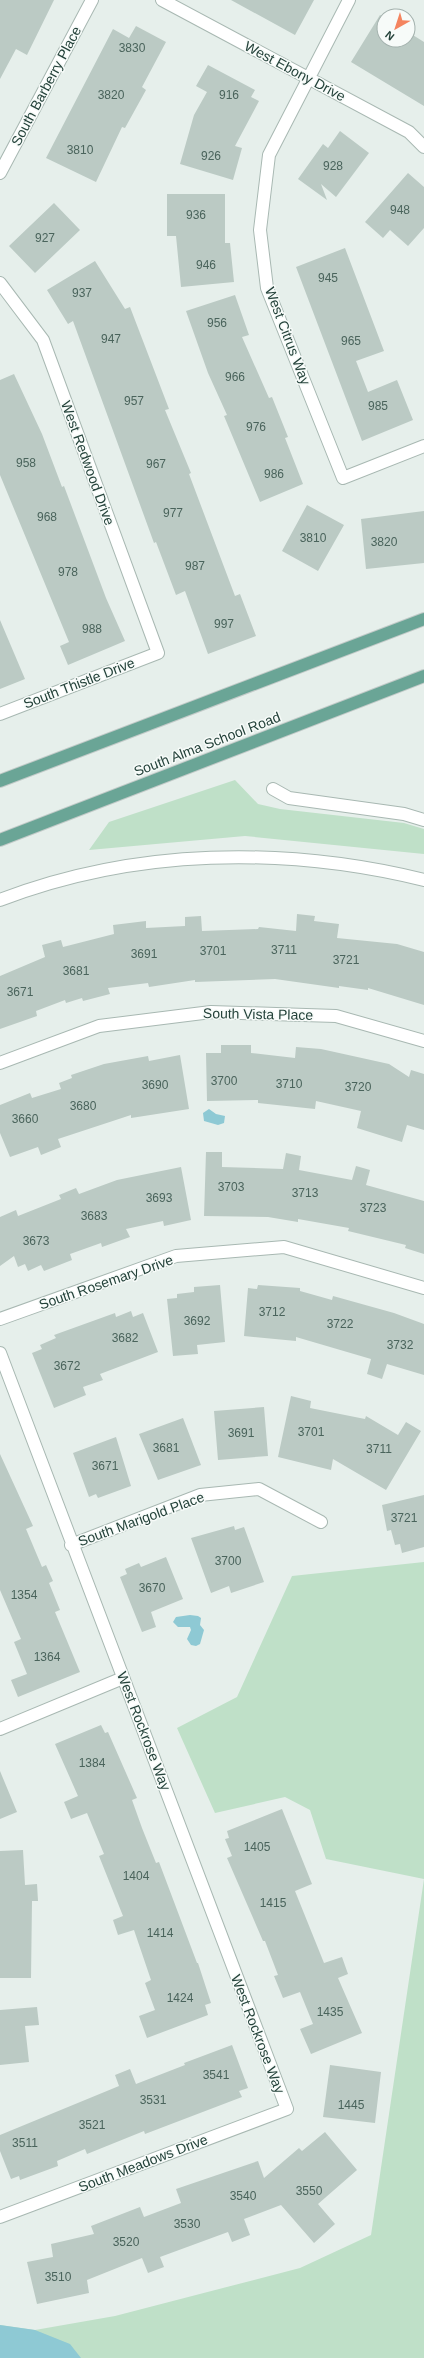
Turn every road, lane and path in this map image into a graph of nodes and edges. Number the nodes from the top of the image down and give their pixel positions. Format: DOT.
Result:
graph roads {
  1 [pos="92,0"];
  2 [pos="162,0"];
  3 [pos="349,0"];
  4 [pos="308,79"];
  5 [pos="424,146"];
  6 [pos="0,173"];
  7 [pos="0,283"];
  8 [pos="424,446"];
  9 [pos="424,619"];
  10 [pos="158,653"];
  11 [pos="424,676"];
  12 [pos="0,714"];
  13 [pos="0,781"];
  14 [pos="273,789"];
  15 [pos="424,820"];
  16 [pos="0,840"];
  17 [pos="424,880"];
  18 [pos="0,900"];
  19 [pos="424,1041"];
  20 [pos="0,1063"];
  21 [pos="424,1288"];
  22 [pos="0,1319"];
  23 [pos="0,1353"];
  24 [pos="321,1522"];
  25 [pos="71,1545"];
  26 [pos="123,1678"];
  27 [pos="0,1729"];
  28 [pos="287,2109"];
  29 [pos="0,2217"];
  1 -- 6 [label="street, South Barberry Place"];
  2 -- 4 [label="street, West Ebony Drive"];
  3 -- 4 [label="street, West Citrus Way"];
  4 -- 5 [label="street, West Ebony Drive"];
  4 -- 8 [label="street, West Citrus Way"];
  7 -- 10 [label="street, West Redwood Drive"];
  9 -- 13 [label="main road"];
  10 -- 12 [label="street, South Thistle Drive"];
  11 -- 16 [label="main road, South Alma School Road"];
  14 -- 15 [label="street"];
  17 -- 18 [label="street"];
  19 -- 20 [label="street, South Vista Place"];
  21 -- 22 [label="street, South Rosemary Drive"];
  23 -- 25 [label="street, West Rockrose Way"];
  24 -- 25 [label="street, South Marigold Place"];
  25 -- 26 [label="street, West Rockrose Way"];
  26 -- 27 [label="street"];
  26 -- 28 [label="street, West Rockrose Way"];
  28 -- 29 [label="street, South Meadows Drive"];
}
